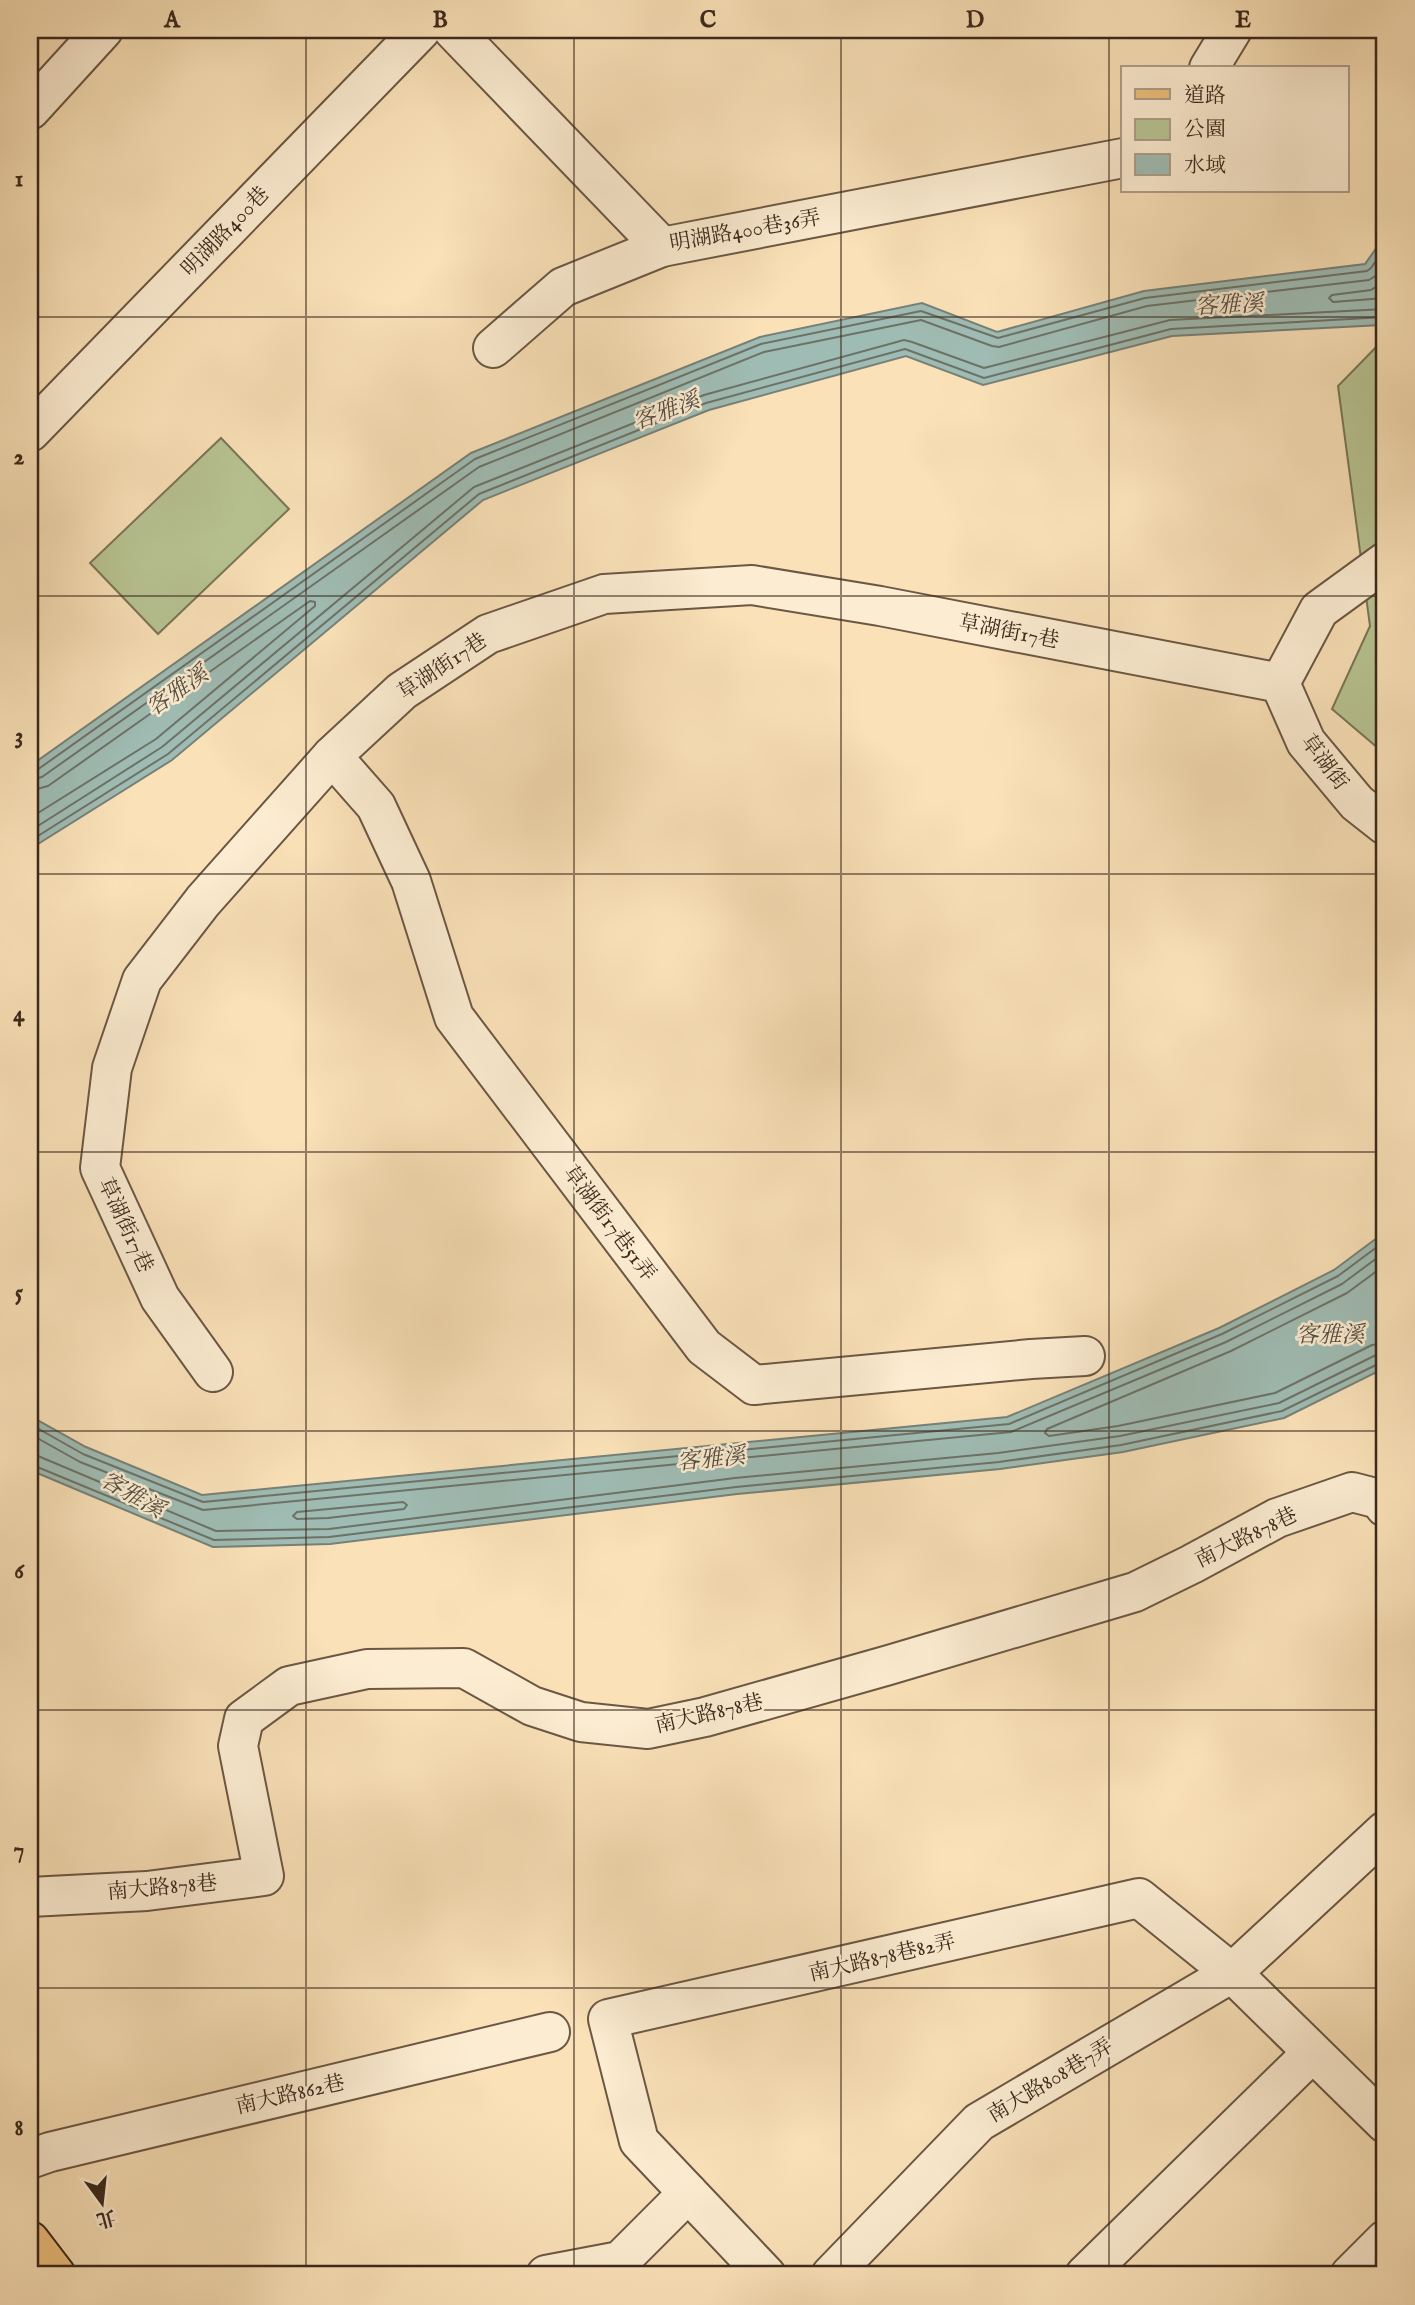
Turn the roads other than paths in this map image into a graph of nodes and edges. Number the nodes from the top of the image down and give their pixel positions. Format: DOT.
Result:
graph roads {
  1 [pos="103,30"];
  2 [pos="421,30"];
  3 [pos="453,30"];
  4 [pos="1232,30"];
  5 [pos="1210,66"];
  6 [pos="30,110"];
  7 [pos="1121,158"];
  8 [pos="662,247"];
  9 [pos="493,348"];
  10 [pos="30,432"];
  11 [pos="1385,562"];
  12 [pos="1280,683"];
  13 [pos="332,756"];
  14 [pos="1385,825"];
  15 [pos="1085,1356"];
  16 [pos="213,1372"];
  17 [pos="1385,1507"];
  18 [pos="1385,1831"];
  19 [pos="30,1896"];
  20 [pos="1232,1973"];
  21 [pos="550,2032"];
  22 [pos="1312,2053"];
  23 [pos="1385,2123"];
  24 [pos="30,2159"];
  25 [pos="688,2193"];
  26 [pos="30,2241"];
  27 [pos="1385,2241"];
  28 [pos="57,2275"];
  29 [pos="546,2275"];
  30 [pos="766,2275"];
  31 [pos="831,2275"];
  32 [pos="1084,2275"];
  33 [pos="1350,2275"];
  1 -- 6 [label="street"];
  2 -- 10 [label="street, 明湖路400巷"];
  3 -- 8 [label="street, 明湖路400巷36弄"];
  4 -- 5 [label="street"];
  7 -- 8 [label="street, 明湖路400巷36弄"];
  8 -- 9 [label="street"];
  11 -- 12 [label="street"];
  12 -- 13 [label="street, 草湖街17巷"];
  12 -- 14 [label="street, 草湖街"];
  13 -- 15 [label="street, 草湖街17巷51弄"];
  13 -- 16 [label="street, 草湖街17巷"];
  17 -- 19 [label="street, 南大路878巷"];
  18 -- 20 [label="street"];
  20 -- 22 [label="street"];
  20 -- 25 [label="street, 南大路878巷82弄"];
  20 -- 31 [label="street, 南大路808巷7弄"];
  21 -- 24 [label="street, 南大路862巷"];
  22 -- 23 [label="street"];
  22 -- 32 [label="street"];
  25 -- 29 [label="street"];
  25 -- 30 [label="street, 南大路878巷82弄"];
  26 -- 28 [label="main road"];
  27 -- 33 [label="street"];
}
